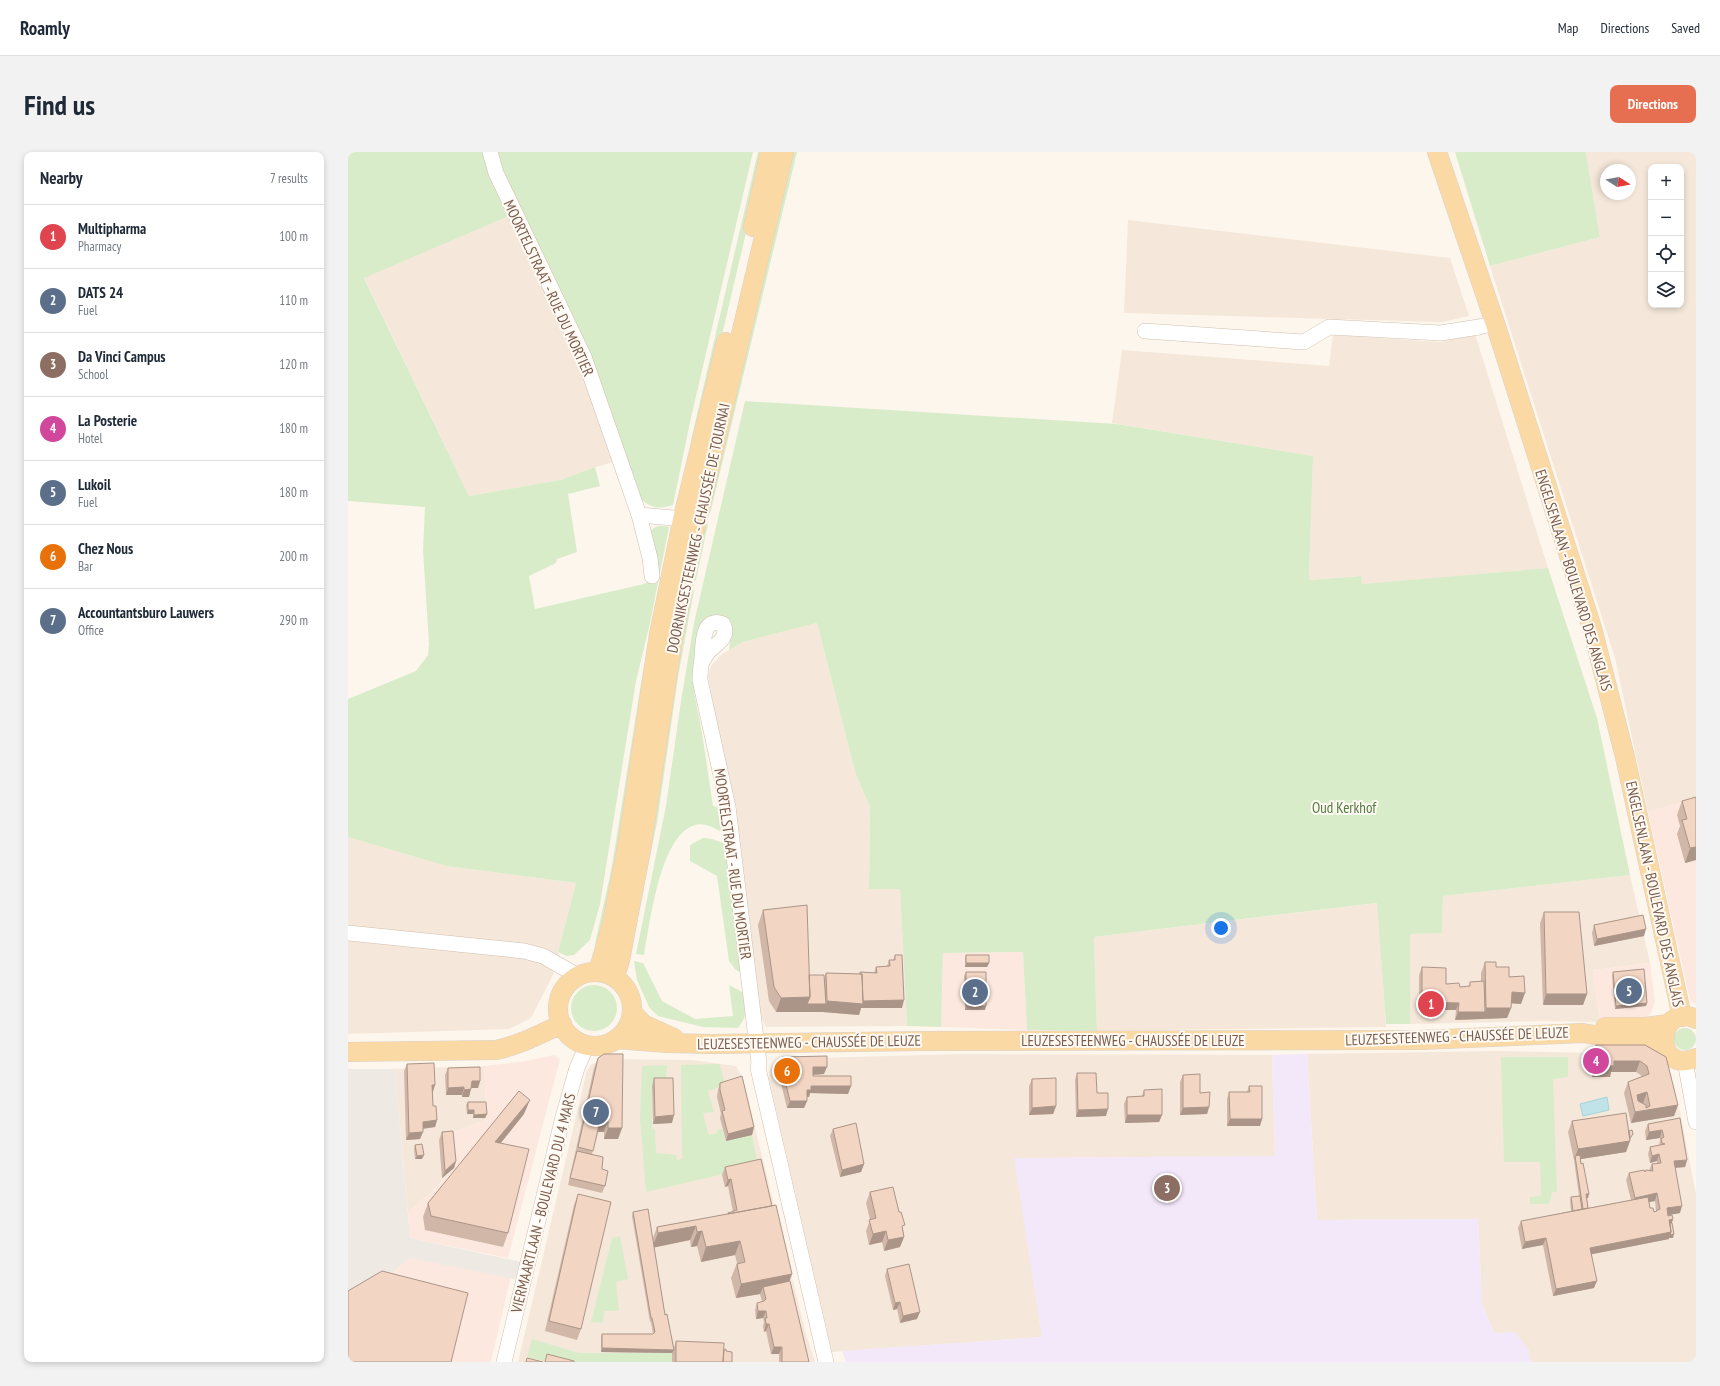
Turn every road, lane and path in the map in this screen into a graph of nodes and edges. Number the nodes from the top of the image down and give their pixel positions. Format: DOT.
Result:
graph roads {
  1 [pos="490,152"];
  2 [pos="770,152"];
  3 [pos="784,152"];
  4 [pos="1437,152"];
  5 [pos="1495,323"];
  6 [pos="1145,331"];
  7 [pos="639,515"];
  8 [pos="691,517"];
  9 [pos="652,576"];
  10 [pos="701,664"];
  11 [pos="348,933"];
  12 [pos="607,974"];
  13 [pos="578,976"];
  14 [pos="632,1012"];
  15 [pos="1682,1020"];
  16 [pos="562,1024"];
  17 [pos="1583,1033"];
  18 [pos="616,1039"];
  19 [pos="684,1043"];
  20 [pos="756,1043"];
  21 [pos="586,1045"];
  22 [pos="1665,1047"];
  23 [pos="348,1052"];
  24 [pos="1691,1060"];
  25 [pos="1696,1122"];
  26 [pos="504,1362"];
  27 [pos="826,1362"];
  1 -- 7 [label="street, MOORTELSTRAAT - RUE DU MORTIER"];
  2 -- 8 [label="main road, DOORNIKSESTEENWEG - CHAUSSÉE DE TOURNAI"];
  3 -- 8 [label="main road, DOORNIKSESTEENWEG - CHAUSSÉE DE TOURNAI"];
  4 -- 5 [label="main road, ENGELSENLAAN - BOULEVARD DES ANGLAIS"];
  5 -- 6 [label="street"];
  5 -- 15 [label="main road, ENGELSENLAAN - BOULEVARD DES ANGLAIS"];
  7 -- 8 [label="street"];
  7 -- 9 [label="street, MOORTELSTRAAT - RUE DU MORTIER"];
  8 -- 12 [label="main road, DOORNIKSESTEENWEG - CHAUSSÉE DE TOURNAI"];
  10 -- 20 [label="street, MOORTELSTRAAT - RUE DU MORTIER"];
  11 -- 13 [label="street"];
  12 -- 13 [label="main road"];
  12 -- 14 [label="main road"];
  13 -- 16 [label="main road"];
  14 -- 18 [label="main road"];
  14 -- 19 [label="main road, LEUZESESTEENWEG - CHAUSSÉE DE LEUZE"];
  15 -- 17 [label="main road, LEUZESESTEENWEG - CHAUSSÉE DE LEUZE"];
  15 -- 22 [label="main road"];
  16 -- 21 [label="main road"];
  16 -- 23 [label="main road"];
  17 -- 20 [label="main road, LEUZESESTEENWEG - CHAUSSÉE DE LEUZE"];
  17 -- 22 [label="main road, LEUZESESTEENWEG - CHAUSSÉE DE LEUZE"];
  18 -- 19 [label="main road, LEUZESESTEENWEG - CHAUSSÉE DE LEUZE"];
  18 -- 21 [label="main road"];
  19 -- 20 [label="main road, LEUZESESTEENWEG - CHAUSSÉE DE LEUZE"];
  20 -- 27 [label="street, MOORTELSTRAAT - RUE DU MORTIER"];
  21 -- 26 [label="street, VIERMAARTLAAN - BOULEVARD DU 4 MARS"];
  22 -- 24 [label="main road"];
  24 -- 25 [label="street"];
}
